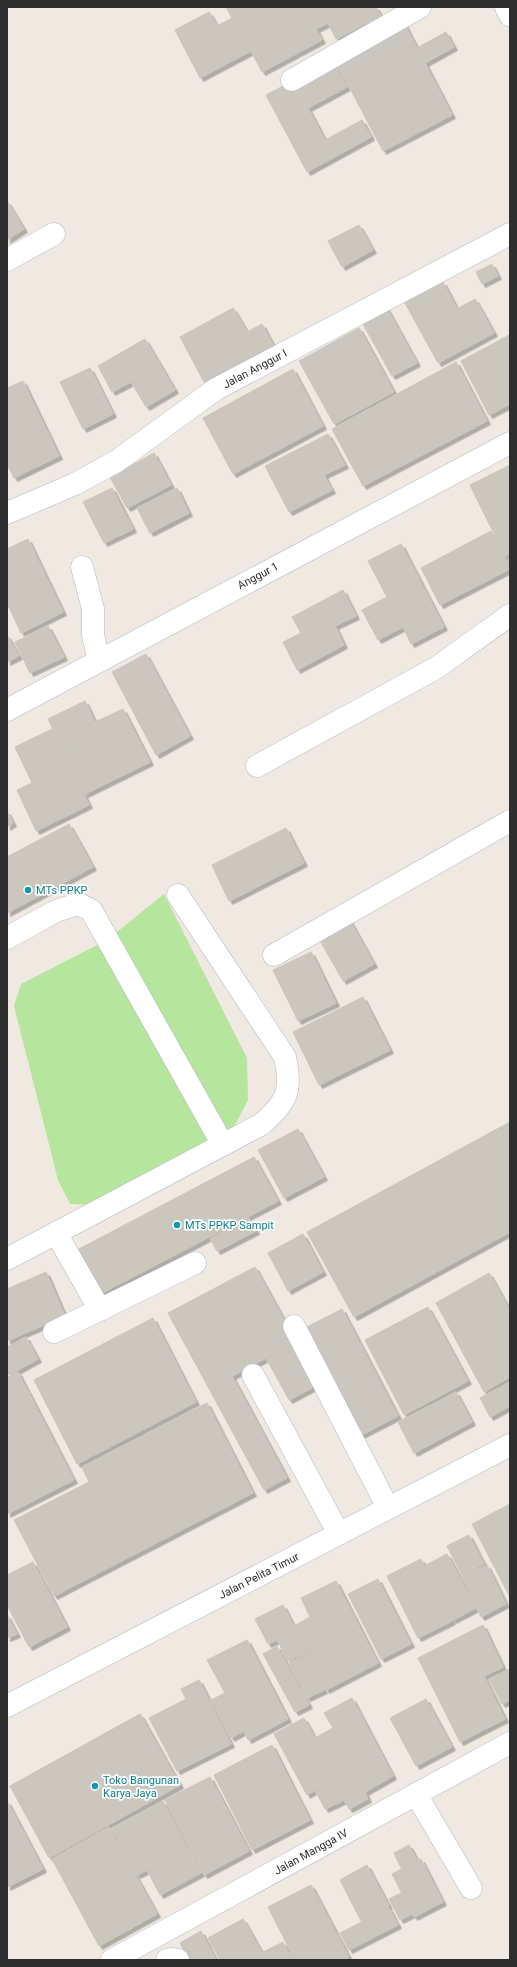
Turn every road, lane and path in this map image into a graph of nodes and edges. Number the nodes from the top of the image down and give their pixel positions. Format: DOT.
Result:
graph roads {
  1 [pos="420,7"];
  2 [pos="506,7"];
  3 [pos="510,15"];
  4 [pos="292,80"];
  5 [pos="54,234"];
  6 [pos="510,234"];
  7 [pos="7,260"];
  8 [pos="510,443"];
  9 [pos="7,513"];
  10 [pos="82,567"];
  11 [pos="510,615"];
  12 [pos="99,661"];
  13 [pos="7,710"];
  14 [pos="257,766"];
  15 [pos="510,821"];
  16 [pos="178,895"];
  17 [pos="7,938"];
  18 [pos="274,955"];
  19 [pos="223,1145"];
  20 [pos="56,1233"];
  21 [pos="7,1259"];
  22 [pos="195,1263"];
  23 [pos="100,1310"];
  24 [pos="294,1326"];
  25 [pos="54,1332"];
  26 [pos="253,1374"];
  27 [pos="510,1445"];
  28 [pos="388,1508"];
  29 [pos="339,1534"];
  30 [pos="7,1706"];
  31 [pos="510,1743"];
  32 [pos="416,1794"];
  33 [pos="471,1888"];
  34 [pos="112,1960"];
  35 [pos="167,1960"];
  36 [pos="178,1960"];
  1 -- 4 [label="street"];
  2 -- 3 [label="street"];
  5 -- 7 [label="street"];
  6 -- 9 [label="street, Jalan Anggur I"];
  8 -- 12 [label="street, Anggur 1"];
  10 -- 12 [label="street"];
  11 -- 14 [label="street"];
  12 -- 13 [label="street, Anggur 1"];
  15 -- 18 [label="street"];
  16 -- 19 [label="street"];
  17 -- 19 [label="street"];
  19 -- 20 [label="street"];
  20 -- 21 [label="street"];
  20 -- 23 [label="street"];
  22 -- 23 [label="street"];
  23 -- 25 [label="street"];
  24 -- 28 [label="street"];
  26 -- 29 [label="street"];
  27 -- 28 [label="street, Jalan Pelita Timur"];
  28 -- 29 [label="street, Jalan Pelita Timur"];
  29 -- 30 [label="street, Jalan Pelita Timur"];
  31 -- 32 [label="street, Jalan Mangga IV"];
  32 -- 33 [label="street"];
  32 -- 34 [label="street, Jalan Mangga IV"];
  35 -- 36 [label="street"];
}
